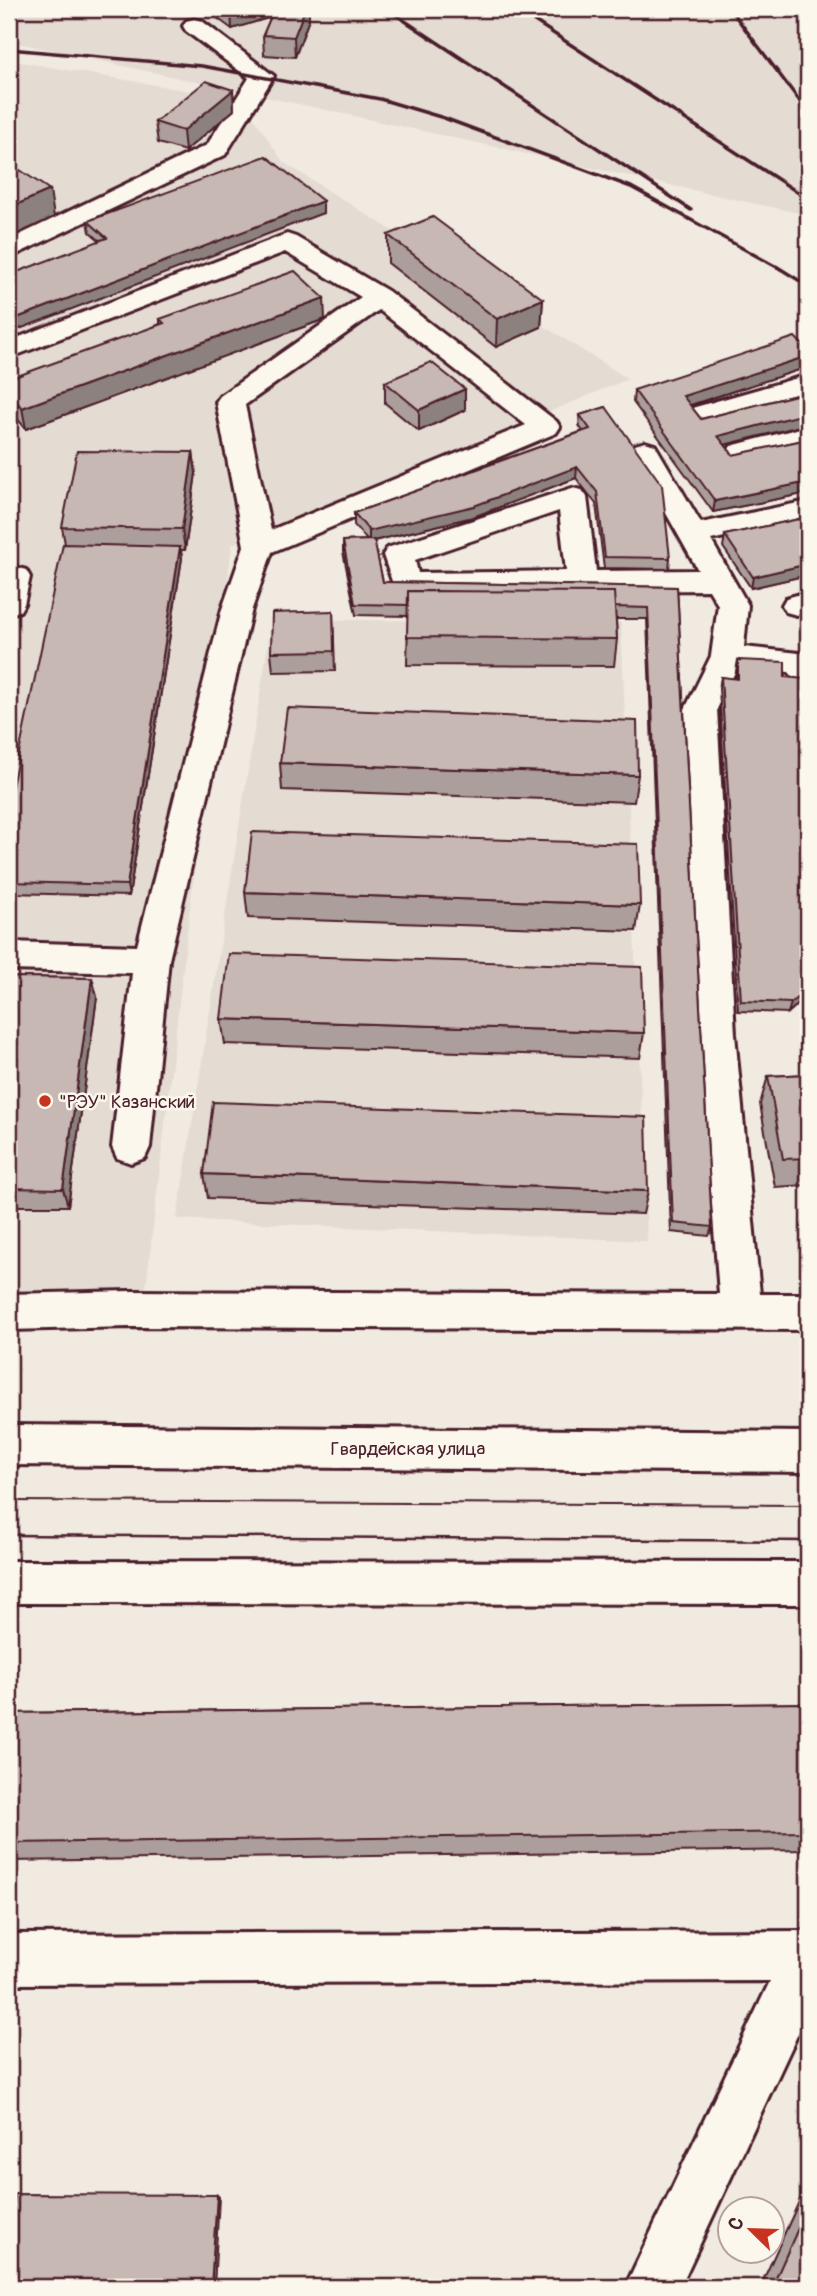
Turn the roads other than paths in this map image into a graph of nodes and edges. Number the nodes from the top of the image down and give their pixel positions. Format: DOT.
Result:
graph roads {
  1 [pos="194,26"];
  2 [pos="9,250"];
  3 [pos="379,298"];
  4 [pos="9,350"];
  5 [pos="808,383"];
  6 [pos="702,414"];
  7 [pos="808,435"];
  8 [pos="645,451"];
  9 [pos="741,452"];
  10 [pos="808,510"];
  11 [pos="692,535"];
  12 [pos="259,546"];
  13 [pos="719,580"];
  14 [pos="582,581"];
  15 [pos="727,656"];
  16 [pos="808,674"];
  17 [pos="9,956"];
  18 [pos="151,960"];
  19 [pos="131,1147"];
  20 [pos="741,1311"];
  21 [pos="9,1312"];
  22 [pos="808,1312"];
  23 [pos="9,1445"];
  24 [pos="808,1452"];
  25 [pos="9,1582"];
  26 [pos="808,1583"];
  27 [pos="808,1956"];
  28 [pos="9,1959"];
  29 [pos="652,2287"];
  1 -- 2 [label="main road"];
  3 -- 4 [label="main road"];
  3 -- 12 [label="main road"];
  3 -- 12 [label="main road"];
  5 -- 6 [label="main road"];
  7 -- 9 [label="main road"];
  8 -- 11 [label="main road"];
  10 -- 11 [label="main road"];
  11 -- 13 [label="main road"];
  12 -- 18 [label="main road"];
  13 -- 14 [label="main road"];
  13 -- 15 [label="main road"];
  14 -- 14 [label="main road"];
  15 -- 16 [label="main road"];
  15 -- 20 [label="main road"];
  17 -- 18 [label="main road"];
  18 -- 19 [label="main road"];
  20 -- 21 [label="main road"];
  20 -- 22 [label="main road"];
  23 -- 24 [label="main road, Гвардейская улица"];
  25 -- 26 [label="main road"];
  27 -- 28 [label="main road"];
  27 -- 29 [label="main road"];
}
